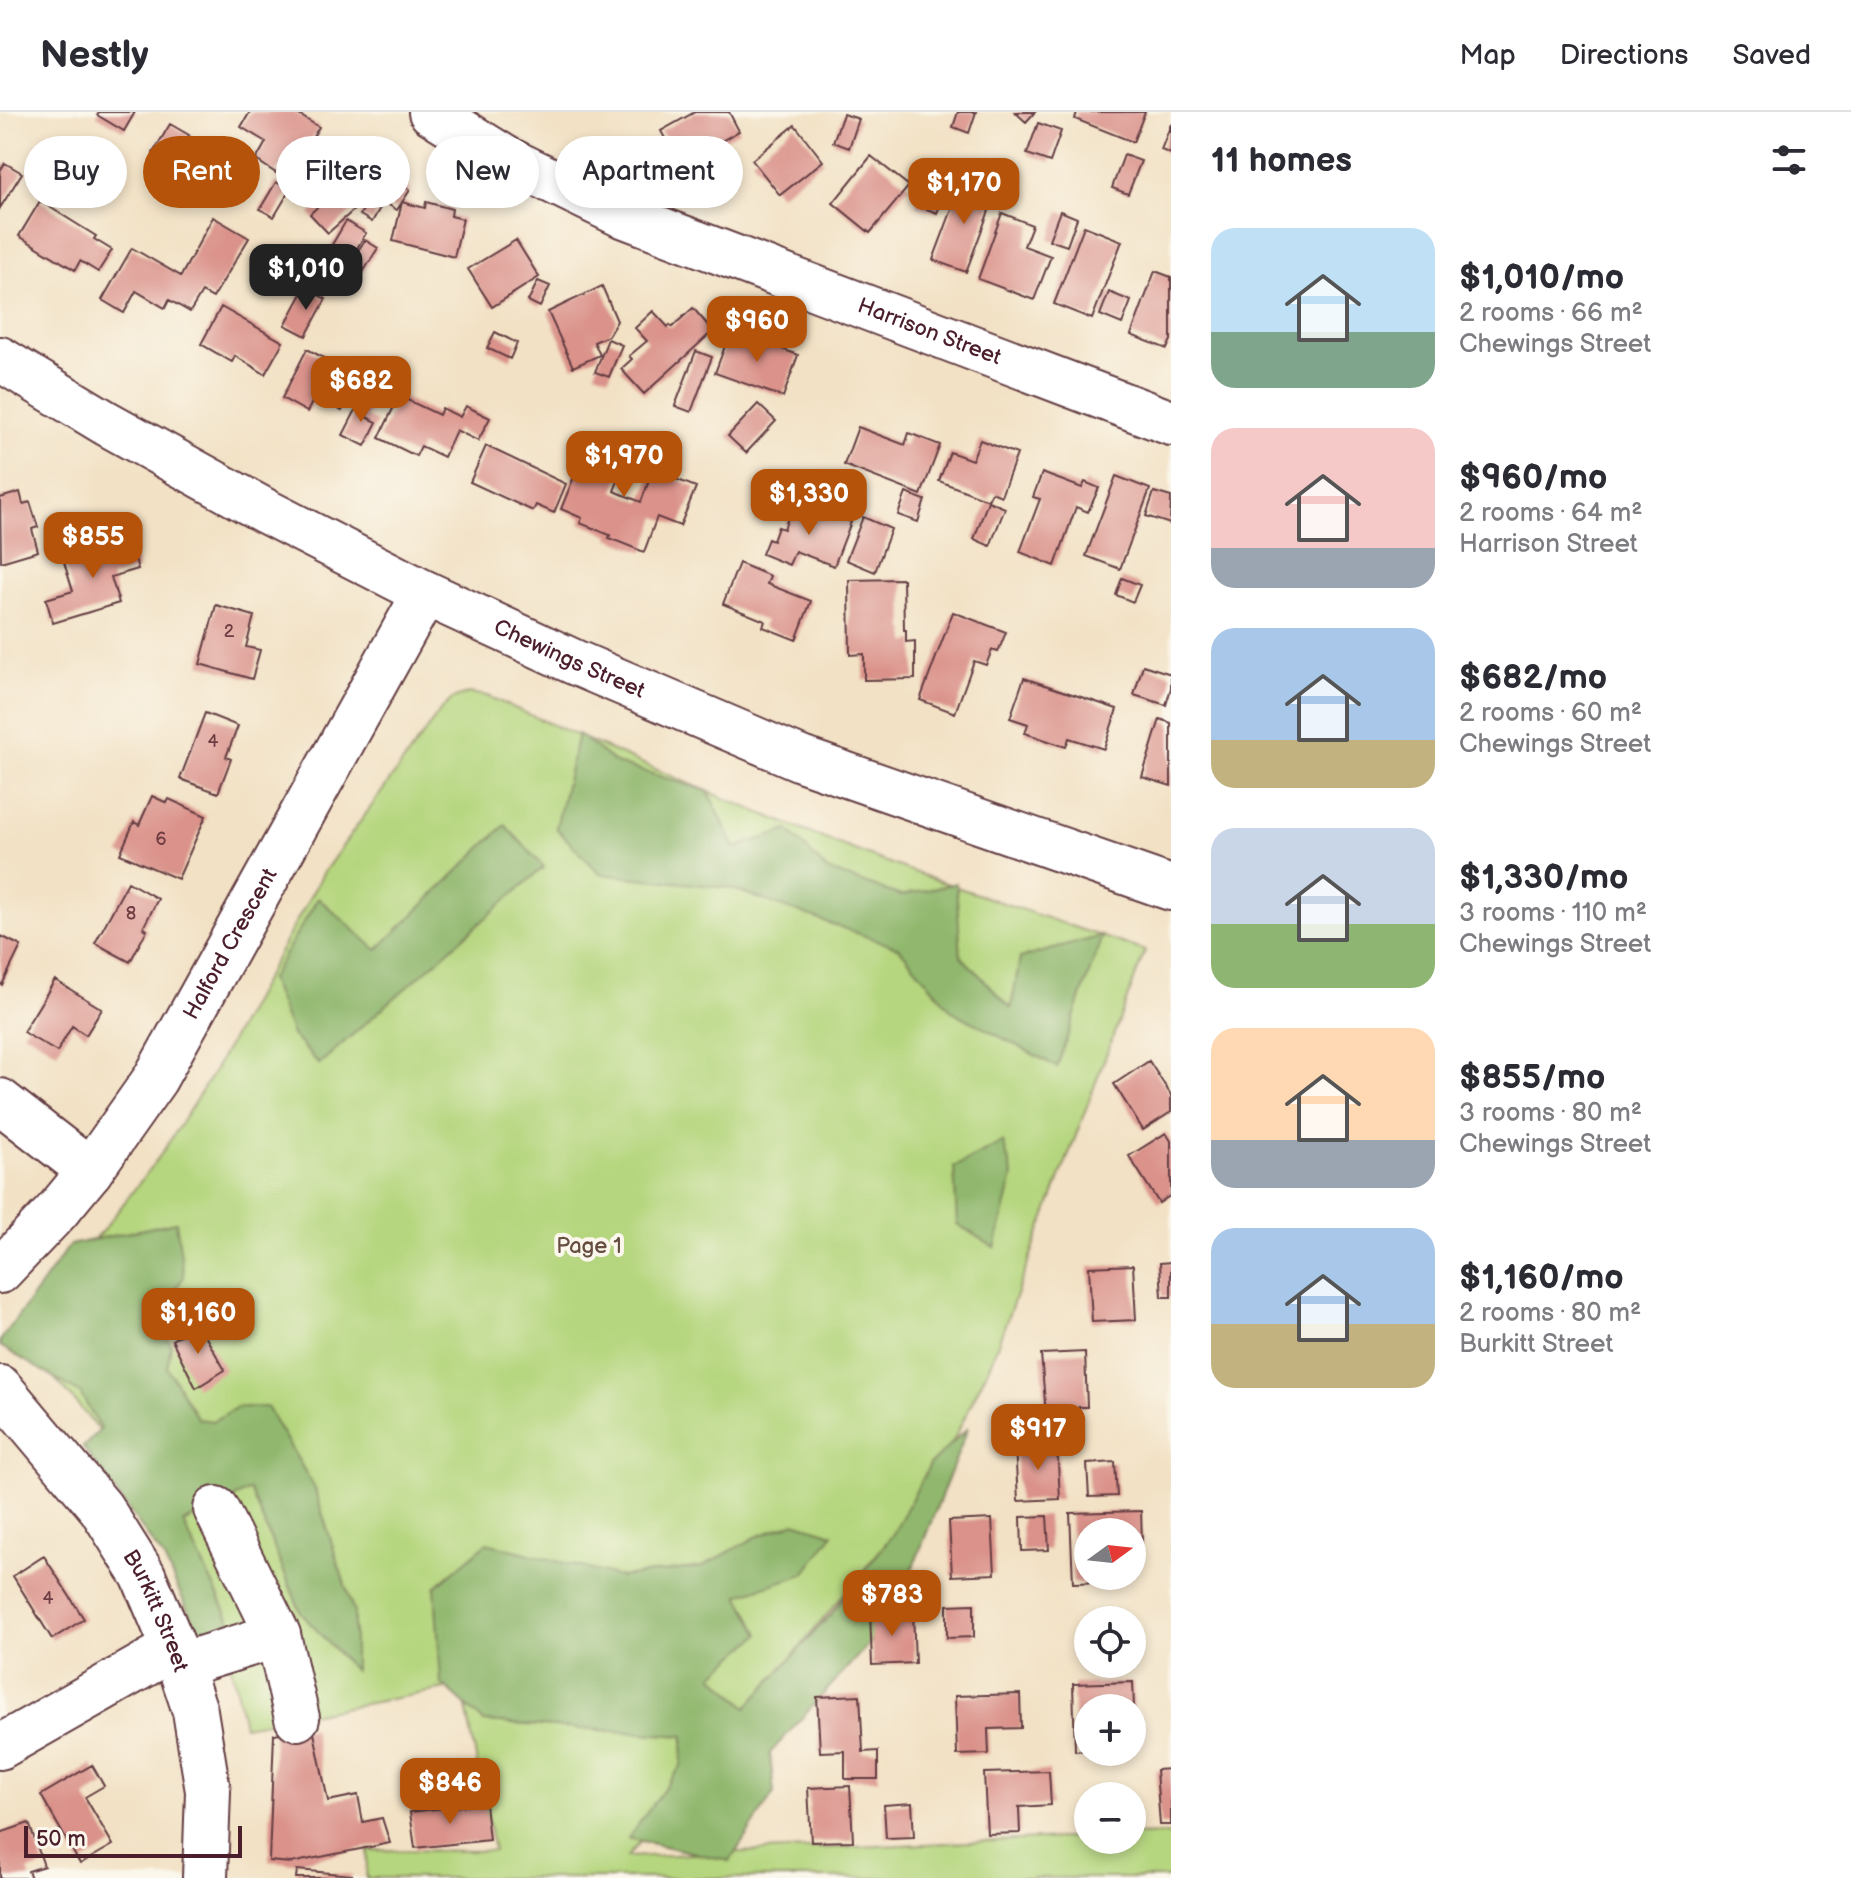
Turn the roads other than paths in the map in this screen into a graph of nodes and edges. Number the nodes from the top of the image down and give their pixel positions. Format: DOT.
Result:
graph roads {
  1 [pos="431,112"];
  2 [pos="0,359"];
  3 [pos="1171,423"];
  4 [pos="425,593"];
  5 [pos="1171,888"];
  6 [pos="0,1101"];
  7 [pos="90,1171"];
  8 [pos="0,1271"];
  9 [pos="0,1388"];
  10 [pos="216,1509"];
  11 [pos="278,1635"];
  12 [pos="178,1656"];
  13 [pos="297,1718"];
  14 [pos="0,1747"];
  15 [pos="205,1878"];
  1 -- 3 [label="street, Harrison Street"];
  2 -- 4 [label="street, Chewings Street"];
  4 -- 5 [label="street, Chewings Street"];
  4 -- 7 [label="street, Halford Crescent"];
  6 -- 7 [label="street"];
  7 -- 8 [label="street, Halford Crescent"];
  9 -- 12 [label="street, Burkitt Street"];
  10 -- 11 [label="street"];
  11 -- 12 [label="street"];
  11 -- 13 [label="street"];
  12 -- 14 [label="street"];
  12 -- 15 [label="street, Burkitt Street"];
}
